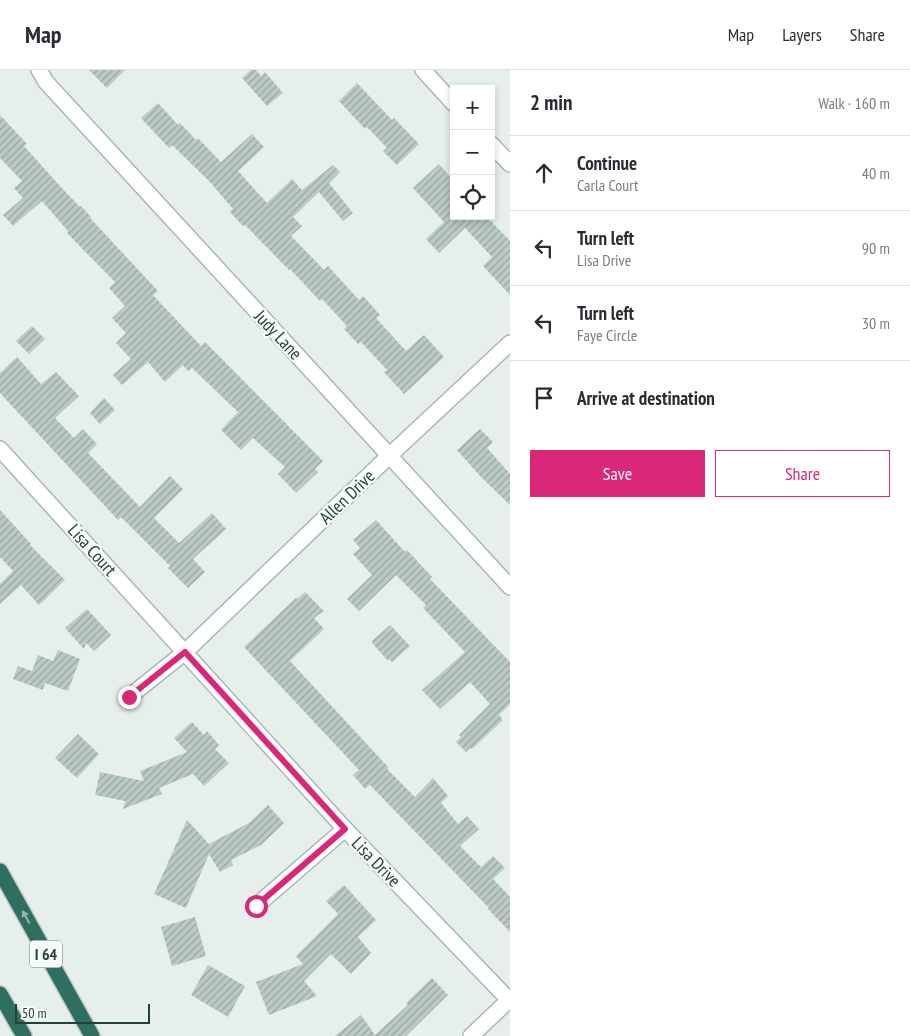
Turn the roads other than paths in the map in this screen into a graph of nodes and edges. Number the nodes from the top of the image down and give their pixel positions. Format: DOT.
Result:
graph roads {
  1 [pos="423,70"];
  2 [pos="42,76"];
  3 [pos="450,100"];
  4 [pos="495,148"];
  5 [pos="510,164"];
  6 [pos="510,343"];
  7 [pos="0,448"];
  8 [pos="389,456"];
  9 [pos="510,587"];
  10 [pos="185,652"];
  11 [pos="129,697"];
  12 [pos="345,829"];
  13 [pos="0,871"];
  14 [pos="256,906"];
  15 [pos="0,994"];
  16 [pos="510,1001"];
  17 [pos="24,1036"];
  18 [pos="93,1036"];
  19 [pos="471,1036"];
  1 -- 3 [label="street"];
  2 -- 8 [label="street, Judy Lane"];
  4 -- 5 [label="street"];
  6 -- 8 [label="street, Allen Drive"];
  7 -- 10 [label="street, Lisa Court"];
  8 -- 9 [label="street, Judy Lane"];
  8 -- 10 [label="street, Allen Drive"];
  10 -- 11 [label="street, Allen Drive"];
  10 -- 12 [label="street, Lisa Drive"];
  12 -- 14 [label="street"];
  12 -- 16 [label="street, Lisa Drive"];
  18 -- 13 [label="highway, I 64, one-way"];
  15 -- 17 [label="highway"];
  16 -- 19 [label="street"];
}
